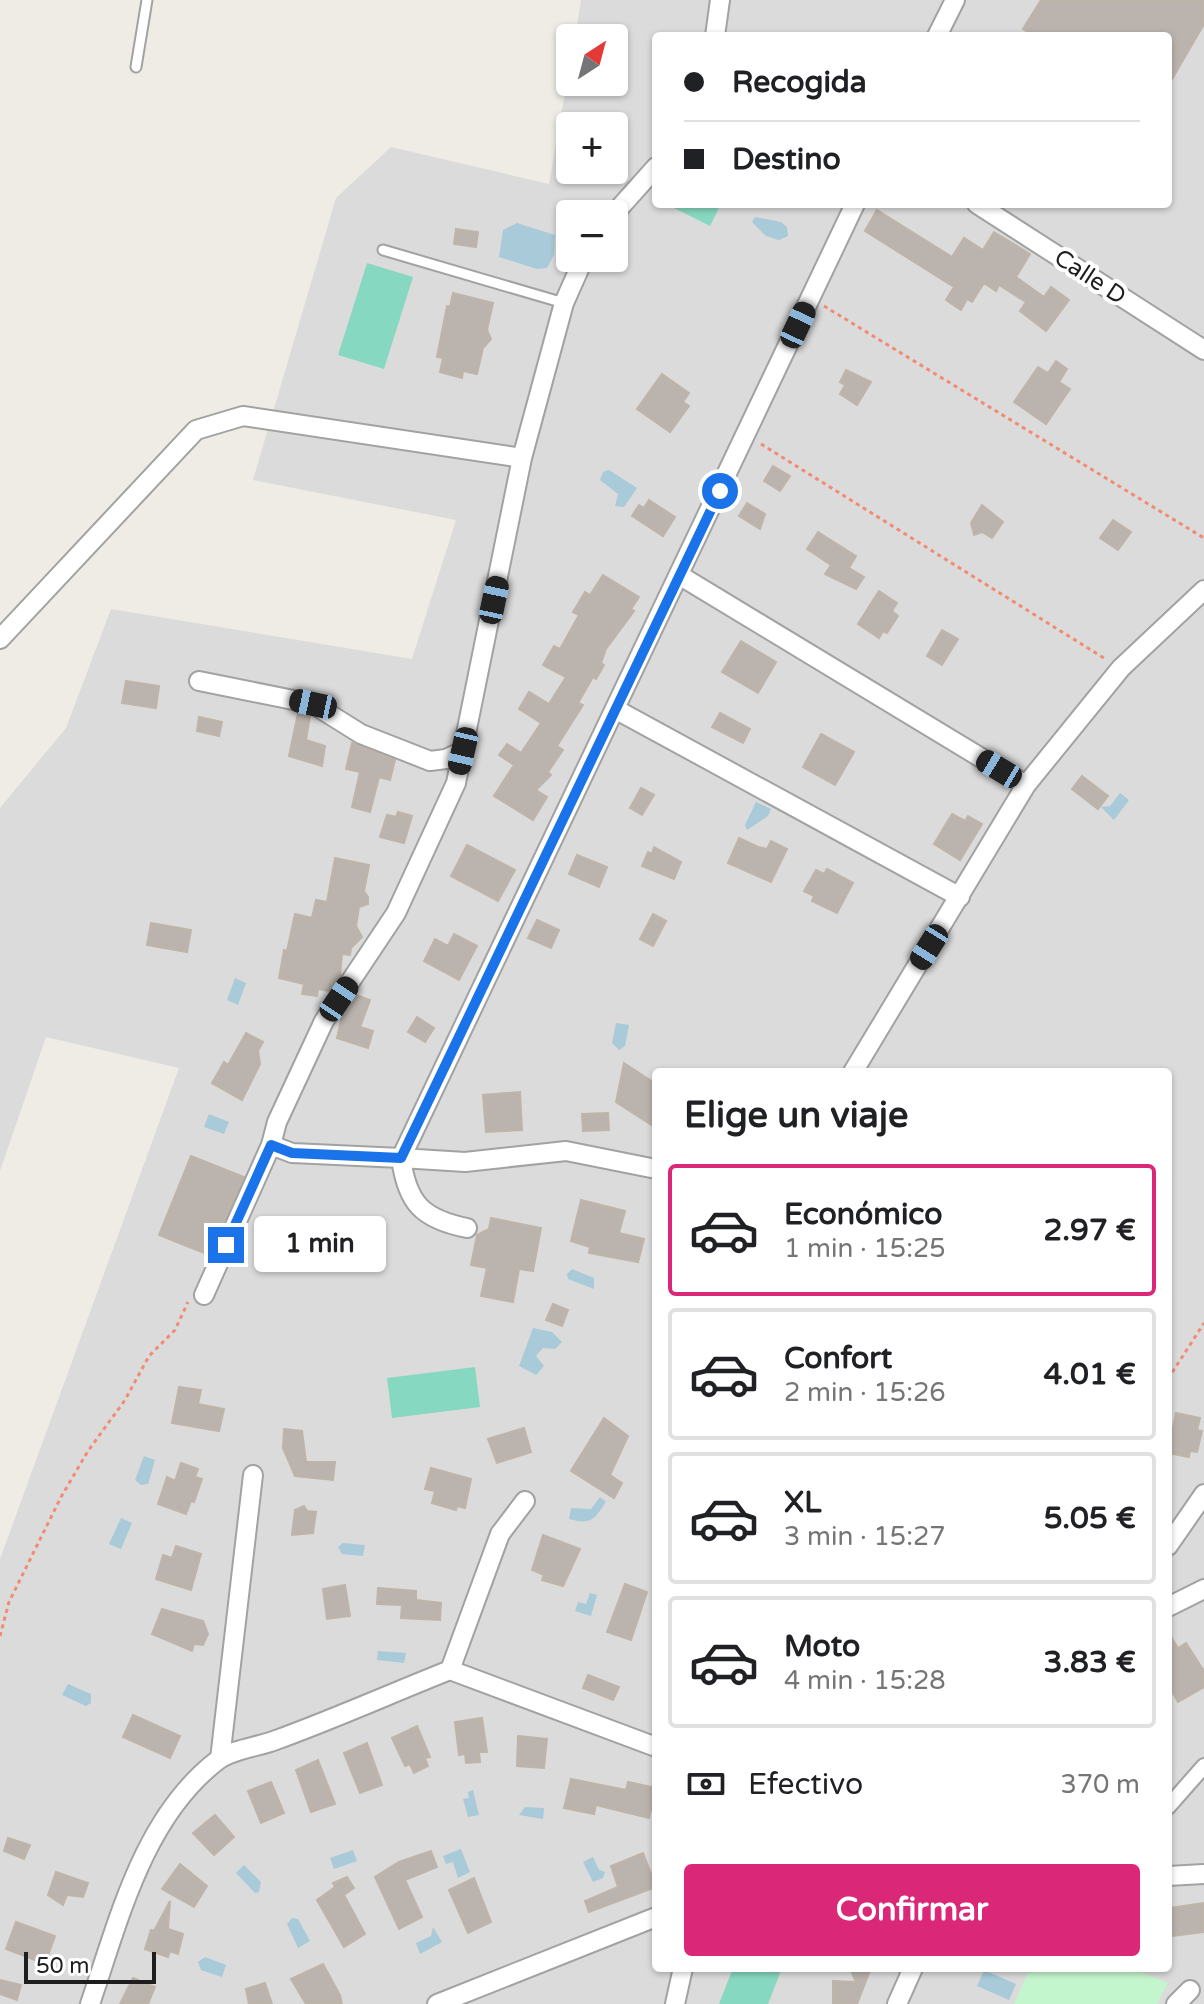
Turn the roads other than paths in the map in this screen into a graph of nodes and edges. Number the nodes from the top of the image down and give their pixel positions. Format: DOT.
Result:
graph roads {
  1 [pos="147,0"];
  2 [pos="720,0"];
  3 [pos="955,0"];
  4 [pos="716,32"];
  5 [pos="939,32"];
  6 [pos="136,67"];
  7 [pos="652,171"];
  8 [pos="627,200"];
  9 [pos="853,208"];
  10 [pos="983,208"];
  11 [pos="383,250"];
  12 [pos="578,272"];
  13 [pos="564,303"];
  14 [pos="1204,350"];
  15 [pos="522,458"];
  16 [pos="679,575"];
  17 [pos="1204,590"];
  18 [pos="0,639"];
  19 [pos="199,681"];
  20 [pos="615,709"];
  21 [pos="463,751"];
  22 [pos="1026,785"];
  23 [pos="960,897"];
  24 [pos="855,1068"];
  25 [pos="271,1145"];
  26 [pos="401,1158"];
  27 [pos="652,1168"];
  28 [pos="467,1228"];
  29 [pos="204,1295"];
  30 [pos="253,1475"];
  31 [pos="1204,1494"];
  32 [pos="525,1501"];
  33 [pos="1172,1540"];
  34 [pos="1204,1589"];
  35 [pos="1172,1605"];
  36 [pos="450,1670"];
  37 [pos="652,1746"];
  38 [pos="220,1759"];
  39 [pos="1204,1766"];
  40 [pos="1172,1802"];
  41 [pos="1204,1874"];
  42 [pos="1172,1876"];
  43 [pos="652,1919"];
  44 [pos="682,1972"];
  45 [pos="911,1972"];
  46 [pos="1190,1990"];
  47 [pos="90,2004"];
  48 [pos="437,2004"];
  49 [pos="675,2004"];
  50 [pos="897,2004"];
  51 [pos="1176,2004"];
  1 -- 6 [label="lane"];
  2 -- 4 [label="street"];
  3 -- 5 [label="street"];
  7 -- 8 [label="street"];
  9 -- 16 [label="street"];
  10 -- 14 [label="street, Calle D"];
  11 -- 13 [label="lane"];
  12 -- 13 [label="street"];
  13 -- 15 [label="street"];
  15 -- 18 [label="street"];
  15 -- 21 [label="street"];
  16 -- 20 [label="street"];
  16 -- 22 [label="street"];
  17 -- 22 [label="street"];
  19 -- 21 [label="street"];
  20 -- 23 [label="street"];
  20 -- 26 [label="street"];
  21 -- 25 [label="street"];
  22 -- 23 [label="street"];
  23 -- 24 [label="street"];
  25 -- 26 [label="street"];
  25 -- 29 [label="street"];
  26 -- 27 [label="street"];
  26 -- 28 [label="street"];
  30 -- 38 [label="street"];
  31 -- 33 [label="street"];
  32 -- 36 [label="street"];
  34 -- 35 [label="street"];
  36 -- 37 [label="street"];
  36 -- 38 [label="street"];
  38 -- 47 [label="street"];
  39 -- 40 [label="street"];
  41 -- 42 [label="street"];
  43 -- 48 [label="street"];
  44 -- 49 [label="street"];
  45 -- 50 [label="street"];
  46 -- 51 [label="street"];
}
